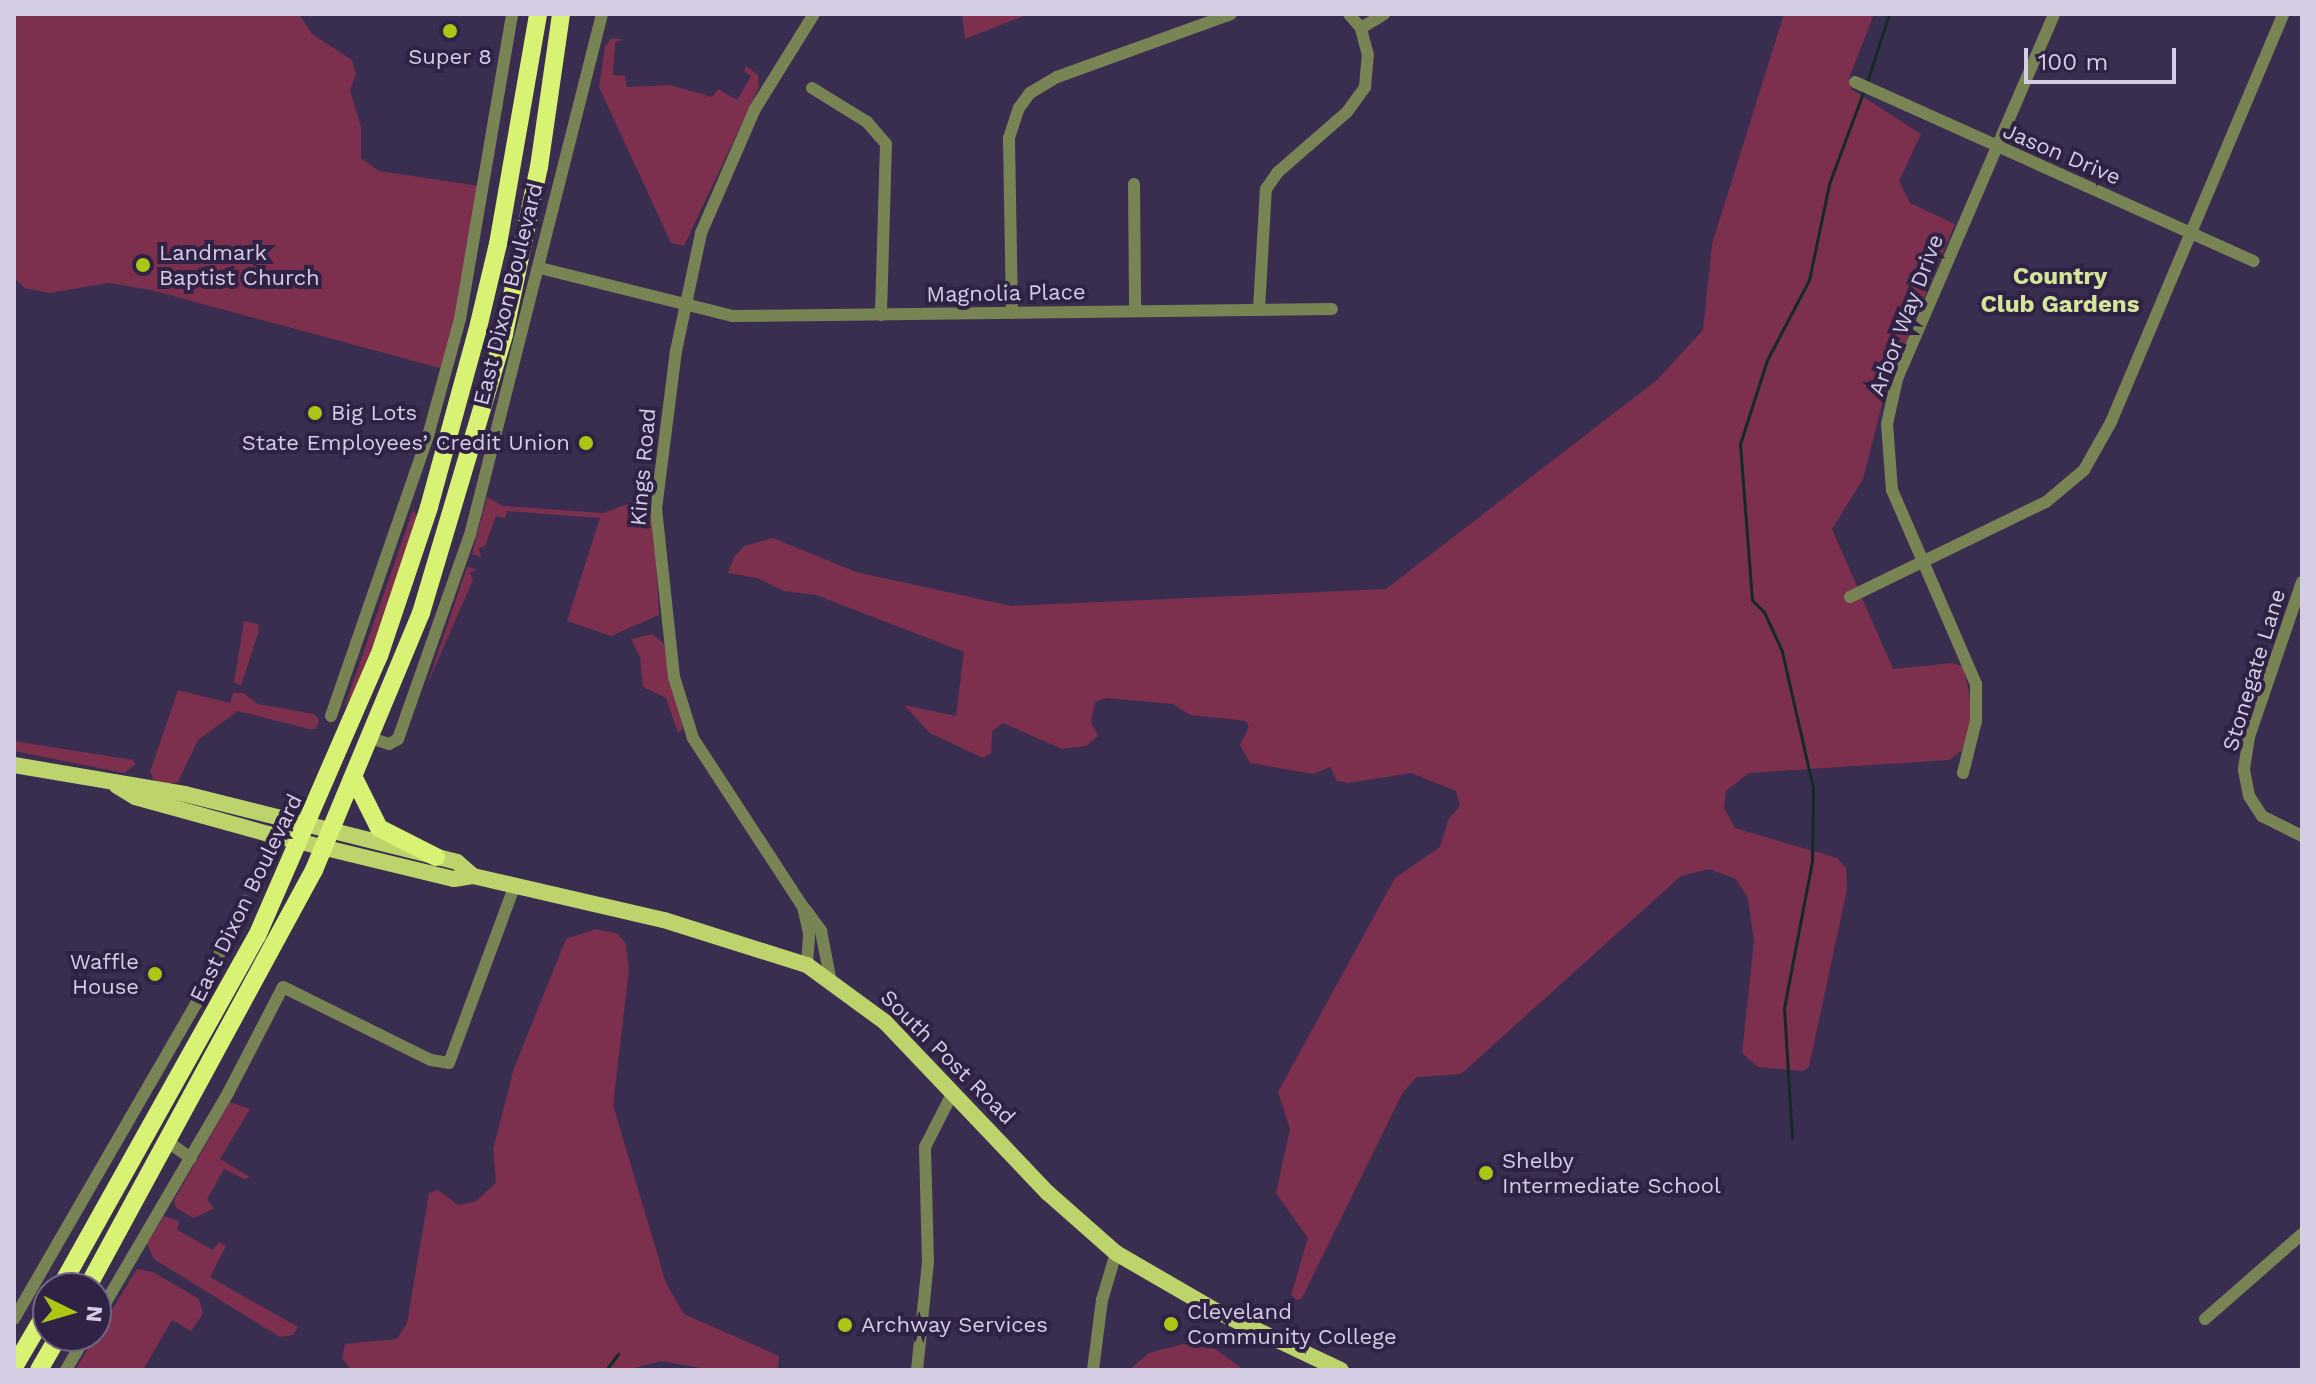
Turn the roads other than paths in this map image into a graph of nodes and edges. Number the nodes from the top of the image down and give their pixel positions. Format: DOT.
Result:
graph roads {
  1 [pos="512,14"];
  2 [pos="538,14"];
  3 [pos="552,14"];
  4 [pos="561,14"];
  5 [pos="602,14"];
  6 [pos="814,14"];
  7 [pos="1231,14"];
  8 [pos="1349,14"];
  9 [pos="1384,14"];
  10 [pos="2054,14"];
  11 [pos="2283,14"];
  12 [pos="1361,28"];
  13 [pos="554,66"];
  14 [pos="1855,82"];
  15 [pos="812,88"];
  16 [pos="1996,147"];
  17 [pos="1134,184"];
  18 [pos="2192,231"];
  19 [pos="2254,261"];
  20 [pos="540,268"];
  21 [pos="685,301"];
  22 [pos="1259,309"];
  23 [pos="1332,309"];
  24 [pos="1135,311"];
  25 [pos="1012,313"];
  26 [pos="881,315"];
  27 [pos="406,500"];
  28 [pos="429,507"];
  29 [pos="439,559"];
  30 [pos="1922,560"];
  31 [pos="460,566"];
  32 [pos="2302,582"];
  33 [pos="1850,597"];
  34 [pos="331,716"];
  35 [pos="373,739"];
  36 [pos="14,765"];
  37 [pos="1963,773"];
  38 [pos="355,780"];
  39 [pos="305,834"];
  40 [pos="2302,836"];
  41 [pos="329,840"];
  42 [pos="436,857"];
  43 [pos="473,876"];
  44 [pos="515,885"];
  45 [pos="244,901"];
  46 [pos="803,907"];
  47 [pos="807,965"];
  48 [pos="830,977"];
  49 [pos="196,1004"];
  50 [pos="216,1015"];
  51 [pos="953,1092"];
  52 [pos="168,1142"];
  53 [pos="191,1158"];
  54 [pos="2302,1234"];
  55 [pos="1116,1253"];
  56 [pos="69,1272"];
  57 [pos="96,1272"];
  58 [pos="112,1292"];
  59 [pos="14,1319"];
  60 [pos="2205,1319"];
  61 [pos="32,1336"];
  62 [pos="50,1352"];
  63 [pos="77,1352"];
  64 [pos="14,1367"];
  65 [pos="39,1370"];
  66 [pos="66,1370"];
  67 [pos="917,1370"];
  68 [pos="1093,1370"];
  69 [pos="1341,1370"];
  1 -- 27 [label="street, East Dixon Boulevard"];
  2 -- 28 [label="highway, East Dixon Boulevard"];
  3 -- 13 [label="highway"];
  4 -- 13 [label="highway, East Dixon Boulevard"];
  5 -- 20 [label="street, East Dixon Boulevard"];
  6 -- 21 [label="street, Kings Road"];
  7 -- 25 [label="street"];
  8 -- 12 [label="street"];
  9 -- 12 [label="street"];
  10 -- 16 [label="street, Arbor Way Drive"];
  11 -- 18 [label="street"];
  12 -- 22 [label="street"];
  13 -- 29 [label="highway, East Dixon Boulevard"];
  14 -- 16 [label="street, Jason Drive"];
  15 -- 26 [label="street"];
  16 -- 18 [label="street, Jason Drive"];
  16 -- 30 [label="street, Arbor Way Drive"];
  17 -- 24 [label="street"];
  18 -- 19 [label="street, Jason Drive"];
  18 -- 30 [label="street"];
  20 -- 21 [label="street, Magnolia Place"];
  20 -- 31 [label="street, East Dixon Boulevard"];
  21 -- 26 [label="street, Magnolia Place"];
  21 -- 46 [label="street, Kings Road"];
  22 -- 23 [label="street, Magnolia Place"];
  22 -- 24 [label="street, Magnolia Place"];
  24 -- 25 [label="street, Magnolia Place"];
  25 -- 26 [label="street, Magnolia Place"];
  27 -- 28 [label="street"];
  27 -- 34 [label="street, East Dixon Boulevard"];
  28 -- 39 [label="highway, East Dixon Boulevard"];
  29 -- 31 [label="street"];
  29 -- 35 [label="highway, East Dixon Boulevard"];
  30 -- 33 [label="street"];
  30 -- 37 [label="street, Arbor Way Drive"];
  31 -- 35 [label="street, East Dixon Boulevard"];
  32 -- 40 [label="street, Stonegate Lane"];
  35 -- 38 [label="highway, East Dixon Boulevard"];
  36 -- 39 [label="main road, South Post Road"];
  38 -- 41 [label="highway, East Dixon Boulevard"];
  38 -- 42 [label="highway"];
  39 -- 41 [label="main road, South Post Road"];
  39 -- 50 [label="highway, East Dixon Boulevard"];
  41 -- 42 [label="main road, South Post Road"];
  41 -- 43 [label="main road, South Post Road"];
  41 -- 52 [label="highway, East Dixon Boulevard"];
  42 -- 43 [label="main road, South Post Road"];
  43 -- 44 [label="main road, South Post Road"];
  44 -- 47 [label="main road, South Post Road"];
  44 -- 53 [label="street"];
  45 -- 49 [label="street, East Dixon Boulevard"];
  46 -- 47 [label="street, Kings Road"];
  46 -- 48 [label="street"];
  47 -- 48 [label="main road, South Post Road"];
  48 -- 51 [label="main road, South Post Road"];
  49 -- 50 [label="street"];
  49 -- 59 [label="street, East Dixon Boulevard"];
  50 -- 56 [label="highway, East Dixon Boulevard"];
  51 -- 55 [label="main road, South Post Road"];
  51 -- 67 [label="street"];
  52 -- 53 [label="street"];
  52 -- 57 [label="highway, East Dixon Boulevard"];
  53 -- 58 [label="street"];
  54 -- 60 [label="street"];
  55 -- 68 [label="street"];
  55 -- 69 [label="main road, South Post Road"];
  61 -- 64 [label="highway"];
  62 -- 65 [label="highway"];
  63 -- 66 [label="street"];
}
